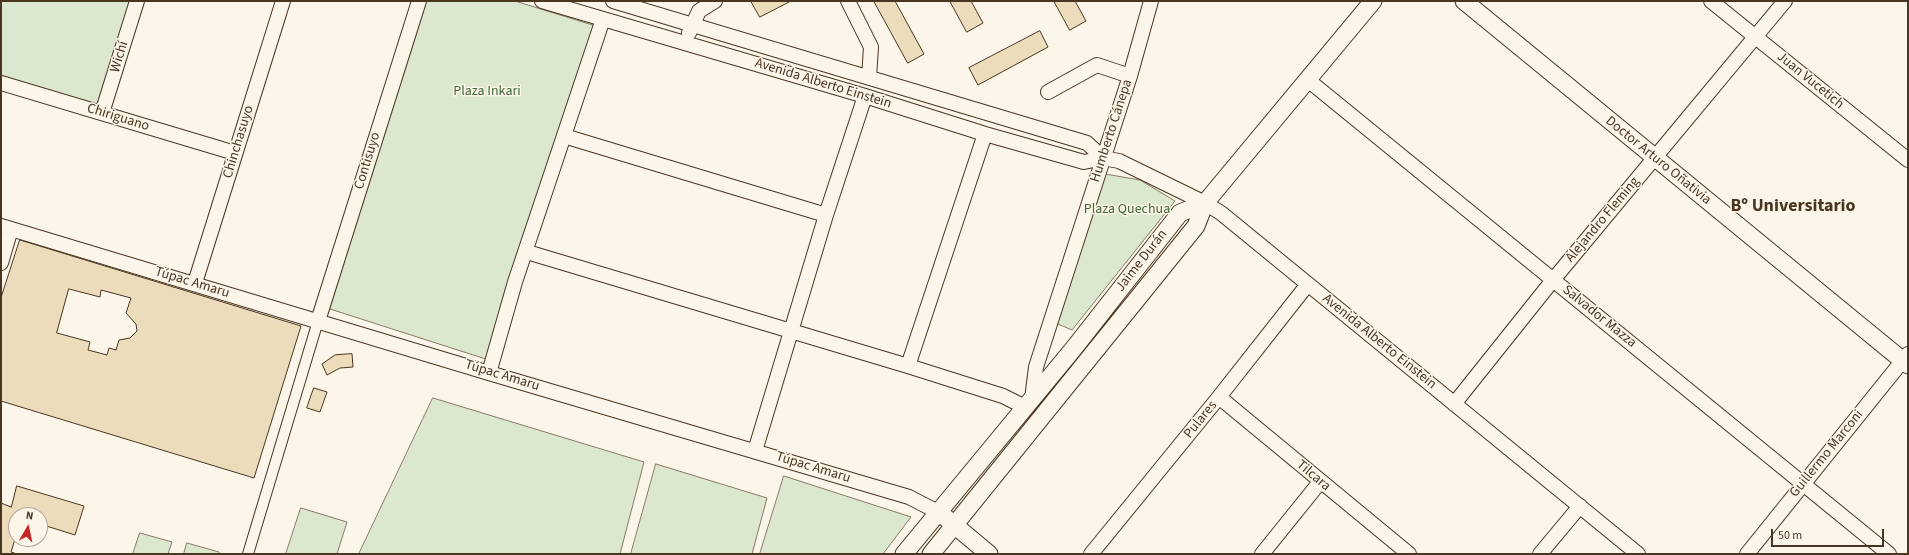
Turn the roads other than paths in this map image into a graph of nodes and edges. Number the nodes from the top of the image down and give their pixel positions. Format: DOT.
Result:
graph roads {
  1 [pos="137,1"];
  2 [pos="283,1"];
  3 [pos="419,1"];
  4 [pos="542,1"];
  5 [pos="614,1"];
  6 [pos="715,1"];
  7 [pos="848,1"];
  8 [pos="1152,1"];
  9 [pos="1373,1"];
  10 [pos="1464,1"];
  11 [pos="1711,1"];
  12 [pos="1785,1"];
  13 [pos="603,19"];
  14 [pos="692,25"];
  15 [pos="1756,37"];
  16 [pos="685,42"];
  17 [pos="1130,76"];
  18 [pos="869,78"];
  19 [pos="1308,80"];
  20 [pos="1,82"];
  21 [pos="1048,92"];
  22 [pos="865,96"];
  23 [pos="102,113"];
  24 [pos="984,134"];
  25 [pos="564,136"];
  26 [pos="236,153"];
  27 [pos="1103,158"];
  28 [pos="1654,158"];
  29 [pos="1908,160"];
  30 [pos="1205,203"];
  31 [pos="826,215"];
  32 [pos="6,227"];
  33 [pos="527,252"];
  34 [pos="1,263"];
  35 [pos="1553,280"];
  36 [pos="195,283"];
  37 [pos="1308,284"];
  38 [pos="318,321"];
  39 [pos="791,330"];
  40 [pos="1906,360"];
  41 [pos="908,366"];
  42 [pos="489,373"];
  43 [pos="1219,397"];
  44 [pos="1028,403"];
  45 [pos="1454,404"];
  46 [pos="755,451"];
  47 [pos="1320,482"];
  48 [pos="1803,484"];
  49 [pos="1580,506"];
  50 [pos="938,512"];
  51 [pos="954,525"];
  52 [pos="248,554"];
  53 [pos="904,554"];
  54 [pos="931,554"];
  55 [pos="989,554"];
  56 [pos="1091,554"];
  57 [pos="1262,554"];
  58 [pos="1409,554"];
  59 [pos="1540,554"];
  60 [pos="1638,554"];
  61 [pos="1747,554"];
  62 [pos="1889,554"];
  1 -- 23 [label="street, Wichí"];
  2 -- 26 [label="street, Chinchasuyo"];
  3 -- 38 [label="street, Contisuyo"];
  4 -- 13 [label="street, Avenida Alberto Einstein"];
  5 -- 14 [label="street, Avenida Alberto Einstein"];
  6 -- 14 [label="street"];
  7 -- 18 [label="street"];
  8 -- 17 [label="street, Humberto Cánepa"];
  9 -- 19 [label="street"];
  10 -- 28 [label="street, Doctor Arturo Oñativia"];
  11 -- 15 [label="street, Juan Vucetich"];
  12 -- 15 [label="street, Alejandro Fleming"];
  13 -- 16 [label="street, Avenida Alberto Einstein"];
  13 -- 25 [label="street"];
  14 -- 16 [label="street"];
  14 -- 18 [label="street, Avenida Alberto Einstein"];
  15 -- 28 [label="street, Alejandro Fleming"];
  15 -- 29 [label="street, Juan Vucetich"];
  16 -- 22 [label="street, Avenida Alberto Einstein"];
  17 -- 21 [label="street"];
  17 -- 27 [label="street, Humberto Cánepa"];
  18 -- 27 [label="street, Avenida Alberto Einstein"];
  19 -- 30 [label="street"];
  19 -- 35 [label="street, Salvador Mazza"];
  20 -- 23 [label="street, Chiriguano"];
  22 -- 24 [label="street, Avenida Alberto Einstein"];
  22 -- 31 [label="street"];
  23 -- 26 [label="street, Chiriguano"];
  24 -- 27 [label="street, Avenida Alberto Einstein"];
  24 -- 41 [label="street"];
  25 -- 31 [label="street"];
  25 -- 33 [label="street"];
  26 -- 36 [label="street, Chinchasuyo"];
  27 -- 30 [label="street, Avenida Alberto Einstein"];
  27 -- 44 [label="street, Humberto Cánepa"];
  28 -- 35 [label="street, Alejandro Fleming"];
  28 -- 40 [label="street, Doctor Arturo Oñativia"];
  30 -- 37 [label="street, Avenida Alberto Einstein"];
  30 -- 44 [label="street, Jaime Durán"];
  30 -- 51 [label="street, Jaime Durán"];
  31 -- 39 [label="street"];
  32 -- 34 [label="street"];
  32 -- 36 [label="street, Túpac Amaru"];
  33 -- 39 [label="street"];
  33 -- 42 [label="street"];
  35 -- 45 [label="street, Alejandro Fleming"];
  35 -- 48 [label="street, Salvador Mazza"];
  36 -- 38 [label="street, Túpac Amaru"];
  37 -- 43 [label="street, Pulares"];
  37 -- 45 [label="street, Avenida Alberto Einstein"];
  38 -- 42 [label="street, Túpac Amaru"];
  38 -- 52 [label="street"];
  39 -- 41 [label="street"];
  39 -- 46 [label="street"];
  40 -- 48 [label="street, Guillermo Marconi"];
  41 -- 44 [label="street"];
  42 -- 46 [label="street, Túpac Amaru"];
  43 -- 47 [label="street, Tilcara"];
  43 -- 56 [label="street, Pulares"];
  44 -- 50 [label="street, Jaime Durán"];
  45 -- 49 [label="street, Avenida Alberto Einstein"];
  46 -- 50 [label="street, Túpac Amaru"];
  47 -- 57 [label="street"];
  47 -- 58 [label="street, Tilcara"];
  48 -- 61 [label="street, Guillermo Marconi"];
  48 -- 62 [label="street, Salvador Mazza"];
  49 -- 59 [label="street"];
  49 -- 60 [label="street, Avenida Alberto Einstein"];
  50 -- 51 [label="street, Túpac Amaru"];
  50 -- 53 [label="street, Jaime Durán"];
  51 -- 54 [label="street, Jaime Durán"];
  51 -- 55 [label="street, Túpac Amaru"];
}
